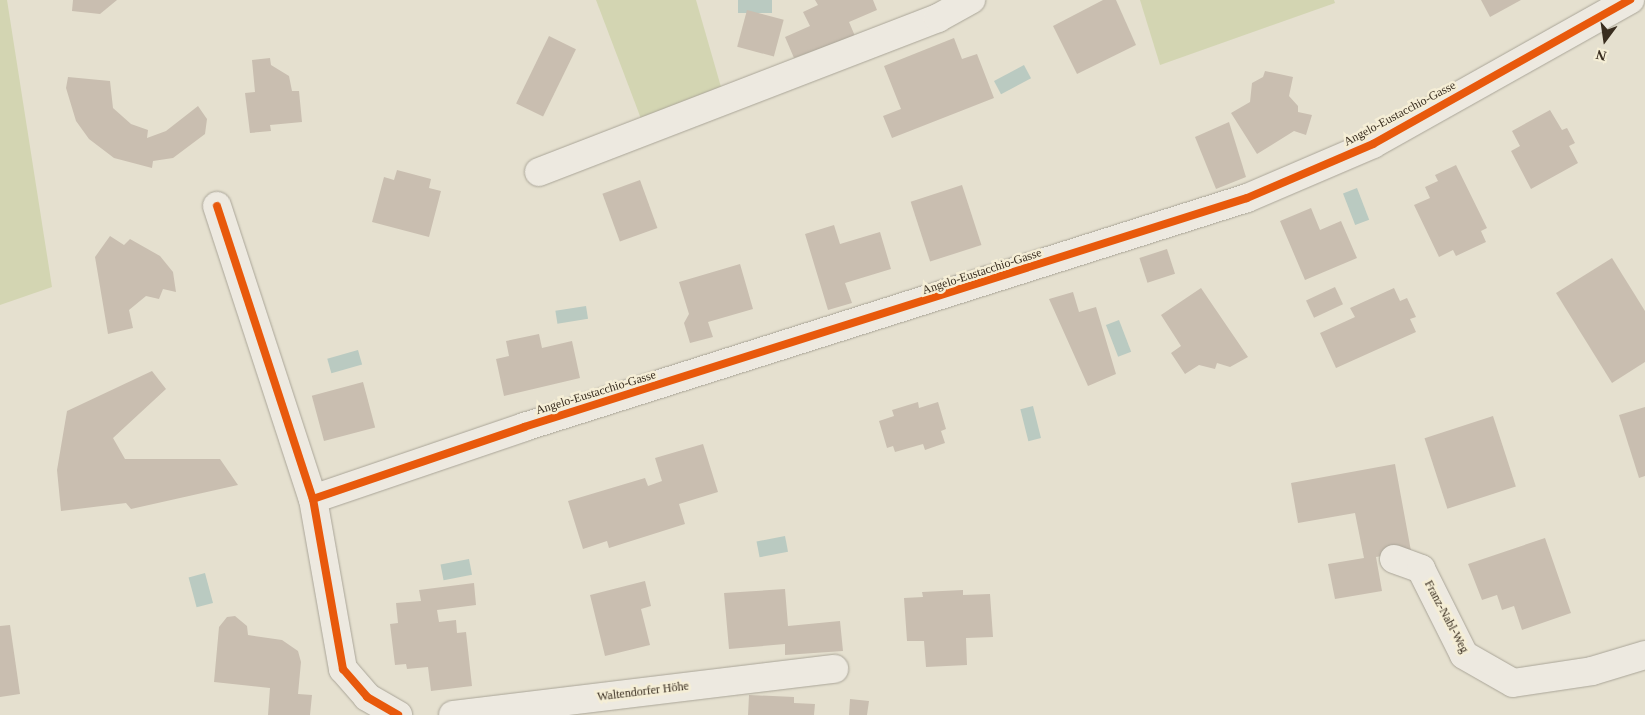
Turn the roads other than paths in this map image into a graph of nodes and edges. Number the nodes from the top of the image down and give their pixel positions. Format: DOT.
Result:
graph roads {
  1 [pos="972,0"];
  2 [pos="1630,0"];
  3 [pos="931,9"];
  4 [pos="538,172"];
  5 [pos="217,206"];
  6 [pos="313,499"];
  7 [pos="1394,559"];
  8 [pos="1645,655"];
  9 [pos="834,669"];
  10 [pos="398,715"];
  11 [pos="453,715"];
  1 -- 3 [label="street"];
  2 -- 6 [label="street, Angelo-Eustacchio-Gasse"];
  3 -- 4 [label="street"];
  5 -- 6 [label="street"];
  6 -- 10 [label="street"];
  7 -- 8 [label="street, Franz-Nabl-Weg"];
  9 -- 11 [label="street, Waltendorfer Höhe"];
}
